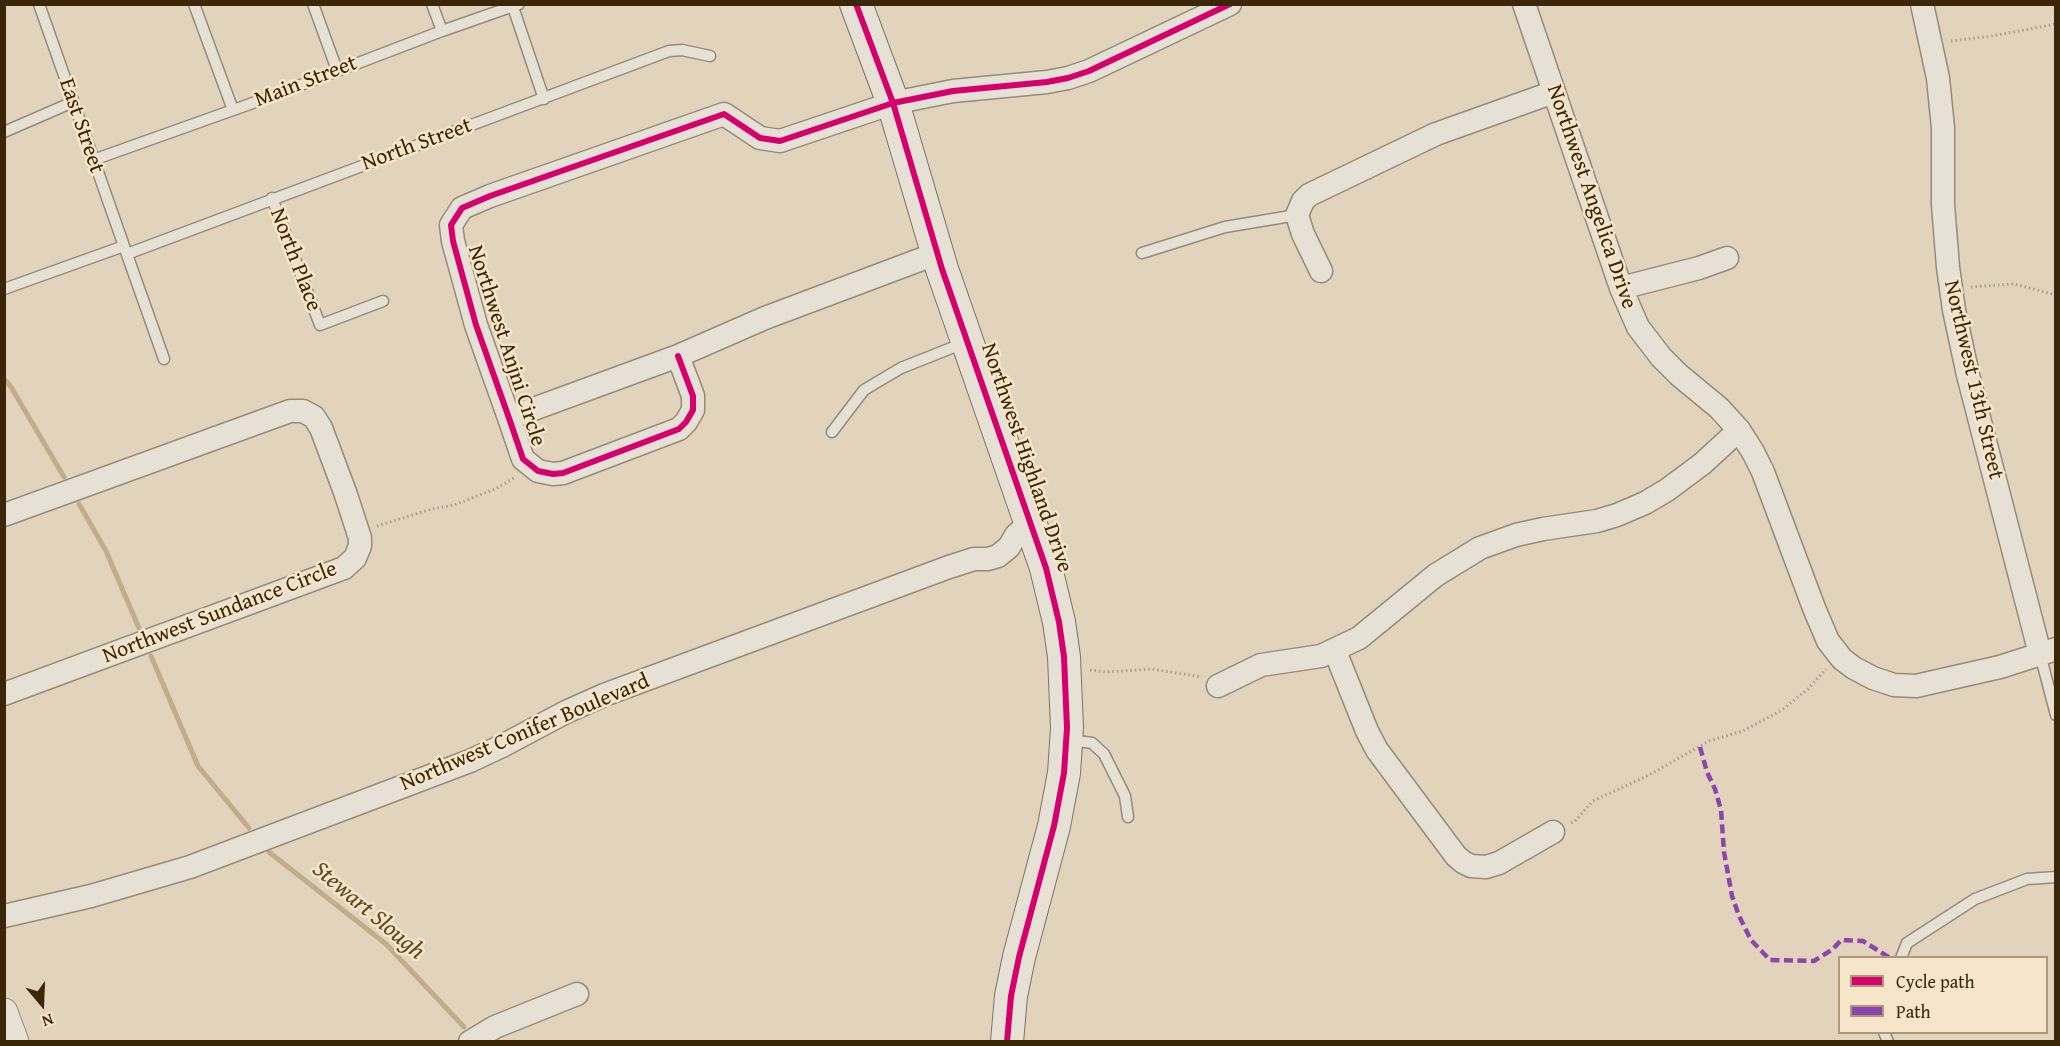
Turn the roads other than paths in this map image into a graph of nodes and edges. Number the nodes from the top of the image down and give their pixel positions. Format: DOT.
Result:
graph roads {
  1 [pos="39,4"];
  2 [pos="194,4"];
  3 [pos="313,4"];
  4 [pos="432,4"];
  5 [pos="856,4"];
  6 [pos="1230,4"];
  7 [pos="1524,4"];
  8 [pos="1922,4"];
  9 [pos="516,6"];
  10 [pos="442,31"];
  11 [pos="710,56"];
  12 [pos="337,70"];
  13 [pos="1554,92"];
  14 [pos="544,99"];
  15 [pos="73,102"];
  16 [pos="892,103"];
  17 [pos="233,110"];
  18 [pos="4,132"];
  19 [pos="93,160"];
  20 [pos="272,198"];
  21 [pos="1297,214"];
  22 [pos="126,250"];
  23 [pos="938,253"];
  24 [pos="1142,253"];
  25 [pos="1726,258"];
  26 [pos="1321,271"];
  27 [pos="1621,288"];
  28 [pos="4,289"];
  29 [pos="383,301"];
  30 [pos="968,342"];
  31 [pos="678,356"];
  32 [pos="164,359"];
  33 [pos="508,418"];
  34 [pos="1739,430"];
  35 [pos="832,432"];
  36 [pos="4,515"];
  37 [pos="1030,523"];
  38 [pos="1335,651"];
  39 [pos="2048,652"];
  40 [pos="1218,686"];
  41 [pos="4,694"];
  42 [pos="2055,714"];
  43 [pos="1066,739"];
  44 [pos="1128,817"];
  45 [pos="1553,832"];
  46 [pos="2055,877"];
  47 [pos="4,916"];
  48 [pos="1901,956"];
  49 [pos="577,994"];
  50 [pos="4,1012"];
  51 [pos="15,1041"];
  52 [pos="470,1041"];
  53 [pos="1007,1041"];
  1 -- 15 [label="lane, East Street"];
  2 -- 17 [label="lane"];
  3 -- 12 [label="lane"];
  4 -- 10 [label="lane"];
  5 -- 16 [label="main road, Northwest Highland Drive"];
  6 -- 16 [label="street"];
  7 -- 13 [label="street, Northwest Angelica Drive"];
  8 -- 39 [label="street, Northwest 13th Street"];
  9 -- 10 [label="lane, Main Street"];
  9 -- 14 [label="lane"];
  10 -- 12 [label="lane, Main Street"];
  11 -- 14 [label="lane, North Street"];
  12 -- 17 [label="lane, Main Street"];
  13 -- 21 [label="street"];
  13 -- 27 [label="street, Northwest Angelica Drive"];
  14 -- 20 [label="lane, North Street"];
  15 -- 18 [label="lane"];
  15 -- 19 [label="lane, East Street"];
  16 -- 23 [label="main road, Northwest Highland Drive"];
  16 -- 33 [label="street, Northwest Anjni Circle"];
  17 -- 19 [label="lane, Main Street"];
  19 -- 22 [label="lane, East Street"];
  20 -- 22 [label="lane, North Street"];
  20 -- 29 [label="lane, North Place"];
  21 -- 24 [label="lane"];
  21 -- 26 [label="street"];
  22 -- 28 [label="lane, North Street"];
  22 -- 32 [label="lane"];
  23 -- 30 [label="main road, Northwest Highland Drive"];
  23 -- 31 [label="street, Northwest Anjni Circle"];
  25 -- 27 [label="street"];
  27 -- 34 [label="street, Northwest Angelica Drive"];
  30 -- 35 [label="lane"];
  30 -- 37 [label="main road, Northwest Highland Drive"];
  31 -- 33 [label="street, Northwest Anjni Circle"];
  31 -- 33 [label="street, Northwest Anjni Circle"];
  34 -- 38 [label="street"];
  34 -- 39 [label="street, Northwest Angelica Drive"];
  36 -- 41 [label="street, Northwest Sundance Circle"];
  37 -- 43 [label="main road, Northwest Highland Drive"];
  37 -- 47 [label="street, Northwest Conifer Boulevard"];
  38 -- 40 [label="street"];
  38 -- 45 [label="street"];
  39 -- 42 [label="lane, Northwest 13th Street"];
  43 -- 44 [label="lane"];
  43 -- 53 [label="main road, Northwest Highland Drive"];
  46 -- 48 [label="lane"];
  49 -- 52 [label="street"];
  50 -- 51 [label="street"];
}
